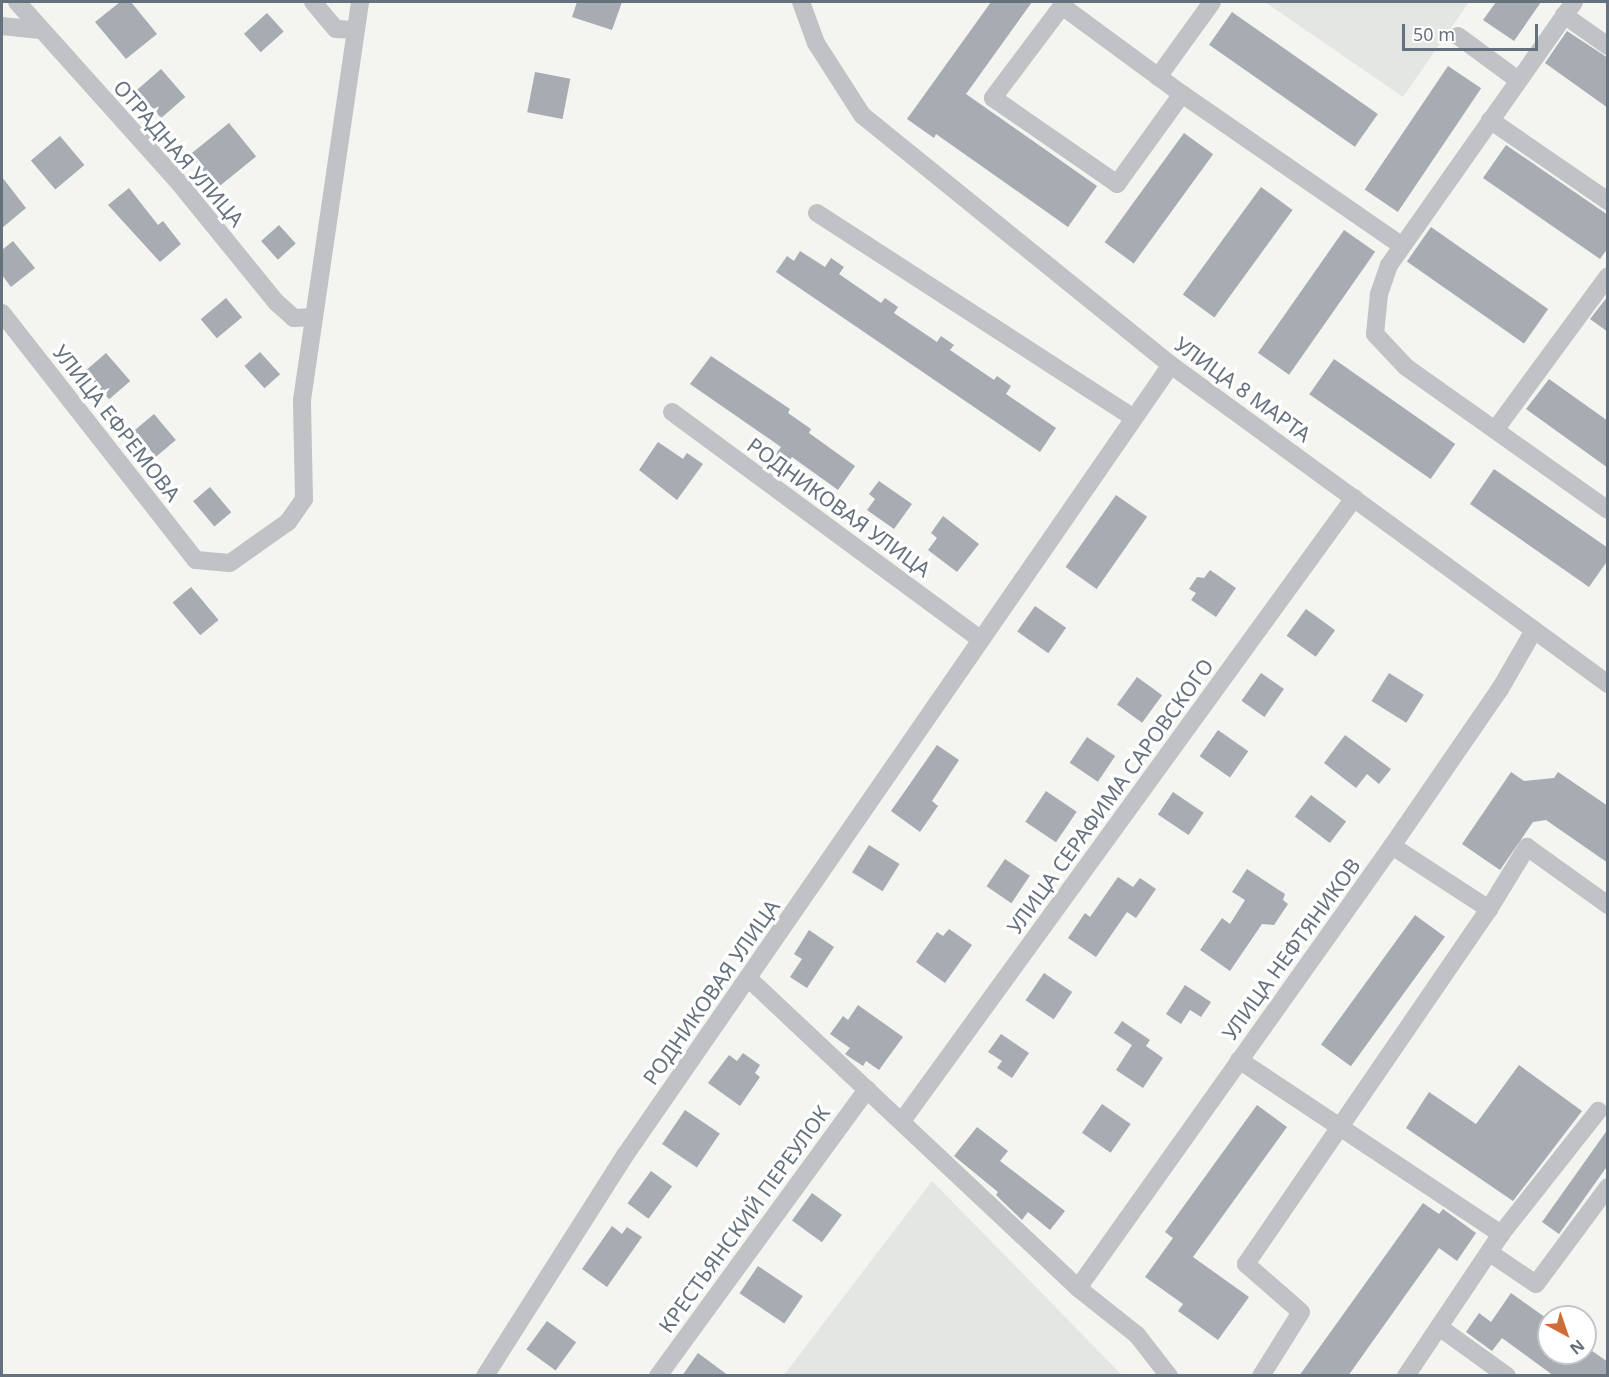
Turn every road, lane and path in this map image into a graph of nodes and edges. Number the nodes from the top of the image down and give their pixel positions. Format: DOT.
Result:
graph roads {
  1 [pos="17,2"];
  2 [pos="313,2"];
  3 [pos="360,2"];
  4 [pos="788,2"];
  5 [pos="801,2"];
  6 [pos="1212,2"];
  7 [pos="1063,4"];
  8 [pos="1569,8"];
  9 [pos="2,26"];
  10 [pos="40,30"];
  11 [pos="356,30"];
  12 [pos="1458,36"];
  13 [pos="816,44"];
  14 [pos="1608,46"];
  15 [pos="1158,77"];
  16 [pos="1518,80"];
  17 [pos="1182,94"];
  18 [pos="1490,120"];
  19 [pos="1608,201"];
  20 [pos="817,213"];
  21 [pos="1401,245"];
  22 [pos="1608,276"];
  23 [pos="2,313"];
  24 [pos="314,317"];
  25 [pos="1171,365"];
  26 [pos="672,412"];
  27 [pos="1132,417"];
  28 [pos="1495,430"];
  29 [pos="1354,498"];
  30 [pos="1608,510"];
  31 [pos="1534,630"];
  32 [pos="980,639"];
  33 [pos="1608,684"];
  34 [pos="1392,846"];
  35 [pos="1608,905"];
  36 [pos="1489,909"];
  37 [pos="748,978"];
  38 [pos="1239,1060"];
  39 [pos="867,1089"];
  40 [pos="1604,1108"];
  41 [pos="902,1121"];
  42 [pos="1342,1128"];
  43 [pos="1608,1187"];
  44 [pos="1501,1234"];
  45 [pos="1490,1253"];
  46 [pos="1078,1288"];
  47 [pos="1439,1327"];
  48 [pos="1412,1374"];
  49 [pos="485,1376"];
  50 [pos="658,1376"];
  51 [pos="1169,1376"];
  52 [pos="1261,1376"];
  53 [pos="1507,1376"];
  1 -- 10 [label="street, ОТРАДНАЯ УЛИЦА"];
  2 -- 11 [label="street"];
  3 -- 11 [label="street"];
  4 -- 13 [label="street"];
  5 -- 13 [label="street"];
  6 -- 15 [label="street"];
  7 -- 15 [label="street"];
  7 -- 17 [label="street"];
  8 -- 14 [label="street"];
  8 -- 16 [label="street"];
  9 -- 10 [label="street"];
  10 -- 24 [label="street, ОТРАДНАЯ УЛИЦА"];
  11 -- 24 [label="street"];
  12 -- 16 [label="street"];
  13 -- 25 [label="street, УЛИЦА 8 МАРТА"];
  15 -- 17 [label="street"];
  16 -- 18 [label="street"];
  17 -- 21 [label="street"];
  18 -- 19 [label="street"];
  18 -- 21 [label="street"];
  20 -- 27 [label="street"];
  21 -- 28 [label="street"];
  22 -- 28 [label="street"];
  23 -- 24 [label="street, УЛИЦА ЕФРЕМОВА"];
  25 -- 27 [label="street, РОДНИКОВАЯ УЛИЦА"];
  25 -- 29 [label="street, УЛИЦА 8 МАРТА"];
  26 -- 32 [label="street, РОДНИКОВАЯ УЛИЦА"];
  27 -- 32 [label="street, РОДНИКОВАЯ УЛИЦА"];
  28 -- 30 [label="street"];
  29 -- 31 [label="street, УЛИЦА 8 МАРТА"];
  29 -- 41 [label="street, УЛИЦА СЕРАФИМА САРОВСКОГО"];
  31 -- 33 [label="street, УЛИЦА 8 МАРТА"];
  31 -- 34 [label="street, УЛИЦА НЕФТЯНИКОВ"];
  32 -- 37 [label="street, РОДНИКОВАЯ УЛИЦА"];
  34 -- 36 [label="street"];
  34 -- 38 [label="street, УЛИЦА НЕФТЯНИКОВ"];
  35 -- 36 [label="street"];
  36 -- 42 [label="street"];
  37 -- 39 [label="street"];
  37 -- 49 [label="street, РОДНИКОВАЯ УЛИЦА"];
  38 -- 42 [label="street"];
  38 -- 46 [label="street, УЛИЦА НЕФТЯНИКОВ"];
  39 -- 41 [label="street"];
  39 -- 50 [label="street, КРЕСТЬЯНСКИЙ ПЕРЕУЛОК"];
  40 -- 44 [label="street"];
  41 -- 46 [label="street"];
  42 -- 44 [label="street"];
  42 -- 52 [label="street"];
  43 -- 45 [label="street"];
  44 -- 45 [label="street"];
  45 -- 47 [label="street"];
  46 -- 51 [label="street"];
  47 -- 48 [label="street"];
  47 -- 53 [label="street"];
}
